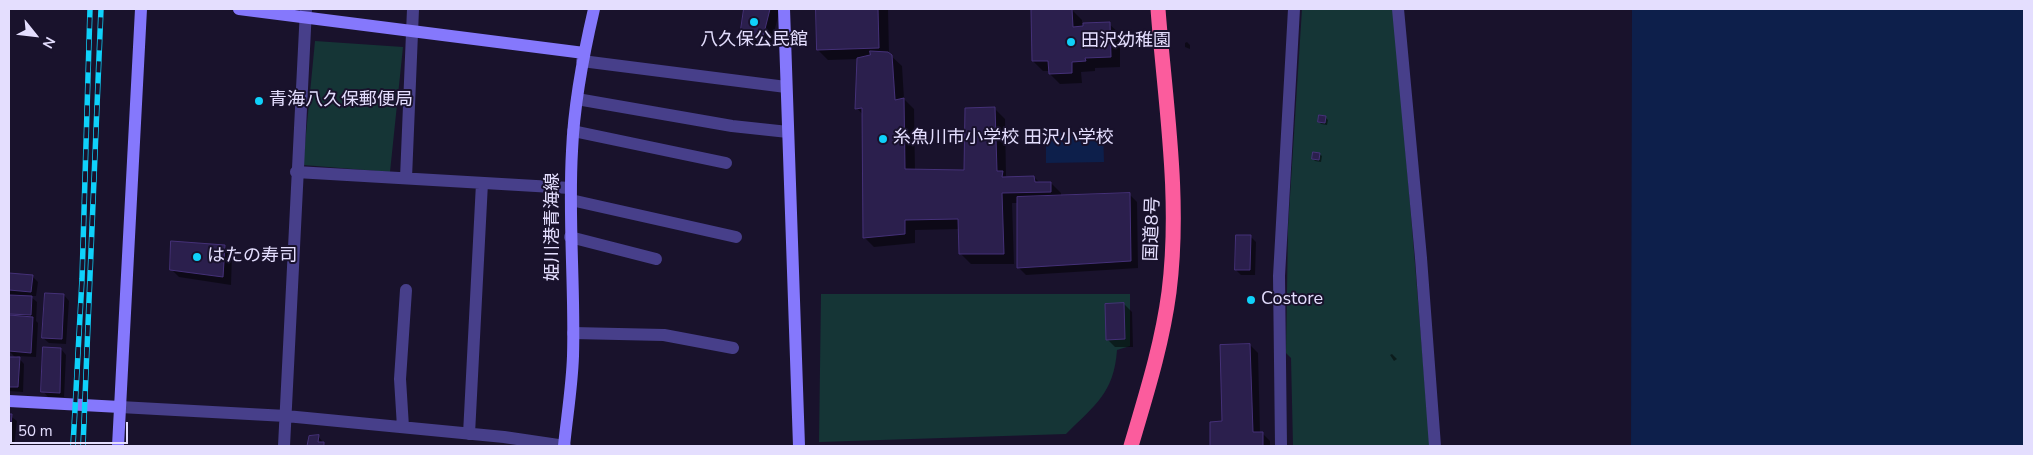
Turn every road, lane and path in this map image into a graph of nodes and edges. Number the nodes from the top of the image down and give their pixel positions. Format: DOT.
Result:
graph roads {
  1 [pos="141,9"];
  2 [pos="239,9"];
  3 [pos="413,9"];
  4 [pos="594,9"];
  5 [pos="784,9"];
  6 [pos="1158,9"];
  7 [pos="1294,9"];
  8 [pos="1398,9"];
  9 [pos="306,13"];
  10 [pos="412,32"];
  11 [pos="583,57"];
  12 [pos="786,87"];
  13 [pos="577,100"];
  14 [pos="573,131"];
  15 [pos="788,132"];
  16 [pos="726,162"];
  17 [pos="296,172"];
  18 [pos="406,178"];
  19 [pos="482,183"];
  20 [pos="570,194"];
  21 [pos="570,237"];
  22 [pos="736,237"];
  23 [pos="656,259"];
  24 [pos="406,290"];
  25 [pos="573,332"];
  26 [pos="732,348"];
  27 [pos="9,401"];
  28 [pos="120,407"];
  29 [pos="286,416"];
  30 [pos="402,427"];
  31 [pos="469,434"];
  32 [pos="118,446"];
  33 [pos="284,446"];
  34 [pos="564,446"];
  35 [pos="799,446"];
  36 [pos="1131,446"];
  37 [pos="1281,446"];
  38 [pos="1435,446"];
  1 -- 28 [label="street"];
  2 -- 9 [label="street"];
  3 -- 10 [label="street"];
  4 -- 11 [label="street, 姫川港青海線"];
  5 -- 12 [label="street"];
  6 -- 36 [label="highway, 国道8号"];
  7 -- 37 [label="street"];
  8 -- 38 [label="street"];
  9 -- 10 [label="street"];
  9 -- 17 [label="street"];
  10 -- 11 [label="street"];
  10 -- 18 [label="street"];
  11 -- 12 [label="street"];
  11 -- 13 [label="street, 姫川港青海線"];
  12 -- 15 [label="street"];
  13 -- 14 [label="street, 姫川港青海線"];
  13 -- 15 [label="street"];
  14 -- 16 [label="street"];
  14 -- 20 [label="street, 姫川港青海線"];
  15 -- 35 [label="street"];
  17 -- 18 [label="street"];
  17 -- 29 [label="street"];
  18 -- 19 [label="street"];
  19 -- 20 [label="street"];
  19 -- 31 [label="street"];
  20 -- 21 [label="street, 姫川港青海線"];
  20 -- 22 [label="street"];
  21 -- 23 [label="street"];
  21 -- 25 [label="street, 姫川港青海線"];
  24 -- 30 [label="street"];
  25 -- 26 [label="street"];
  25 -- 34 [label="street, 姫川港青海線"];
  27 -- 28 [label="street"];
  28 -- 29 [label="street"];
  28 -- 32 [label="street"];
  29 -- 30 [label="street"];
  29 -- 33 [label="street"];
  30 -- 31 [label="street"];
  31 -- 34 [label="street"];
}
